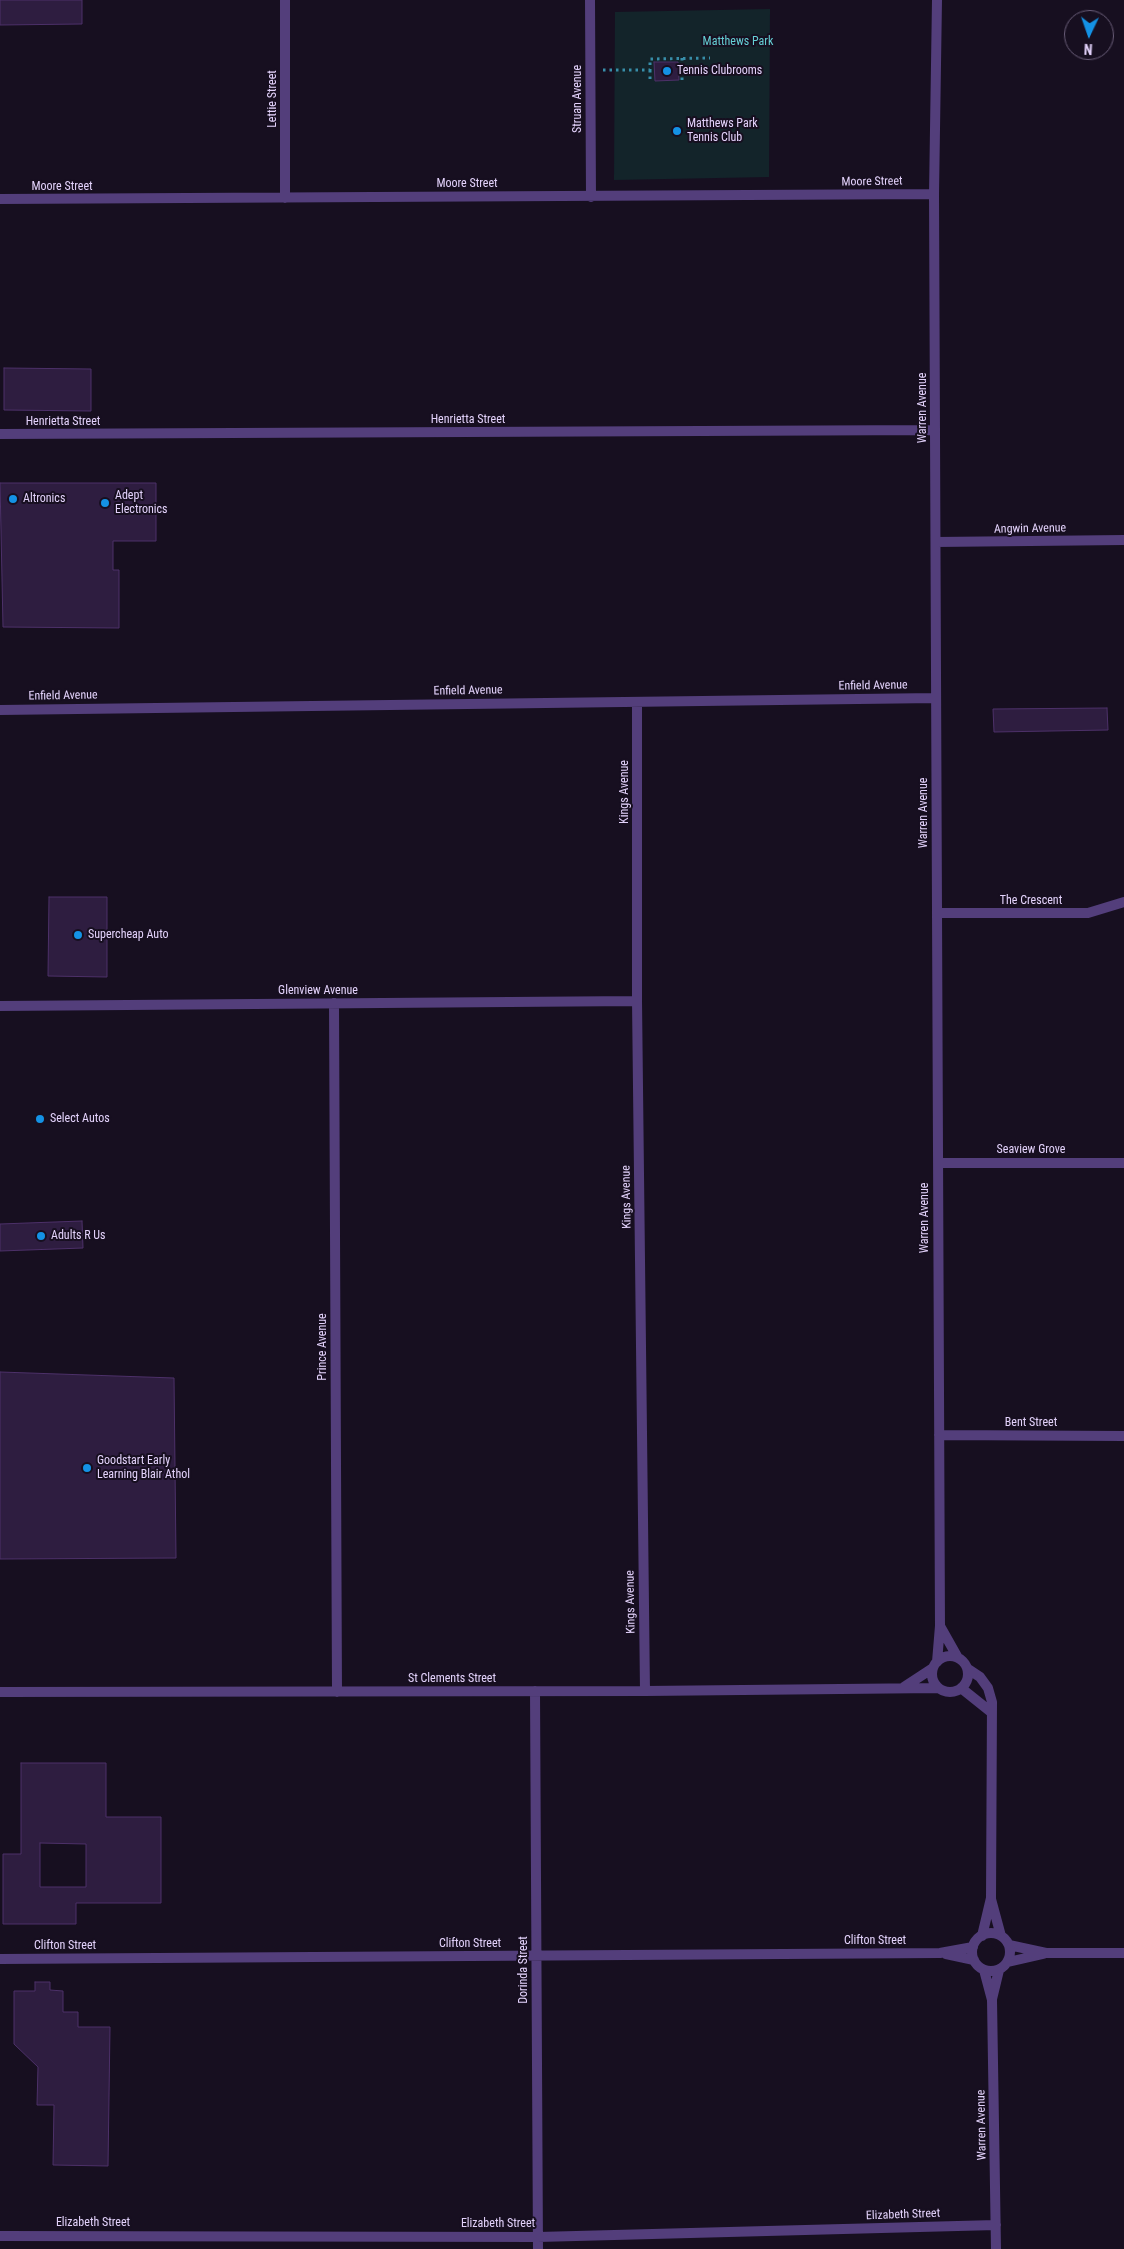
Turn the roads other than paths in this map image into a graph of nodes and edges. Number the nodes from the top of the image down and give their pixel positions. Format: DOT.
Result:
graph roads {
  1 [pos="285,0"];
  2 [pos="590,0"];
  3 [pos="937,0"];
  4 [pos="934,194"];
  5 [pos="285,198"];
  6 [pos="591,198"];
  7 [pos="0,199"];
  8 [pos="935,430"];
  9 [pos="0,434"];
  10 [pos="1124,540"];
  11 [pos="936,542"];
  12 [pos="936,698"];
  13 [pos="637,702"];
  14 [pos="0,710"];
  15 [pos="1124,902"];
  16 [pos="937,914"];
  17 [pos="637,1001"];
  18 [pos="334,1003"];
  19 [pos="0,1006"];
  20 [pos="938,1163"];
  21 [pos="1124,1163"];
  22 [pos="939,1435"];
  23 [pos="1124,1436"];
  24 [pos="940,1626"];
  25 [pos="958,1658"];
  26 [pos="935,1665"];
  27 [pos="968,1669"];
  28 [pos="903,1688"];
  29 [pos="938,1688"];
  30 [pos="962,1688"];
  31 [pos="535,1691"];
  32 [pos="645,1691"];
  33 [pos="0,1692"];
  34 [pos="337,1692"];
  35 [pos="991,1712"];
  36 [pos="991,1898"];
  37 [pos="982,1936"];
  38 [pos="1001,1936"];
  39 [pos="1009,1945"];
  40 [pos="973,1947"];
  41 [pos="940,1952"];
  42 [pos="1046,1953"];
  43 [pos="1124,1953"];
  44 [pos="536,1956"];
  45 [pos="0,1959"];
  46 [pos="974,1960"];
  47 [pos="1008,1962"];
  48 [pos="984,1970"];
  49 [pos="999,1970"];
  50 [pos="992,2000"];
  51 [pos="996,2225"];
  52 [pos="0,2236"];
  53 [pos="538,2237"];
  54 [pos="538,2249"];
  55 [pos="996,2249"];
  1 -- 5 [label="street, Lettie Street"];
  2 -- 6 [label="street, Struan Avenue"];
  3 -- 4 [label="street, Warren Avenue"];
  4 -- 6 [label="street, Moore Street"];
  4 -- 8 [label="street, Warren Avenue"];
  5 -- 6 [label="street, Moore Street"];
  5 -- 7 [label="street, Moore Street"];
  8 -- 9 [label="street, Henrietta Street"];
  8 -- 11 [label="street, Warren Avenue"];
  10 -- 11 [label="street, Angwin Avenue"];
  11 -- 12 [label="street, Warren Avenue"];
  12 -- 13 [label="street, Enfield Avenue"];
  12 -- 16 [label="street, Warren Avenue"];
  13 -- 14 [label="street, Enfield Avenue"];
  13 -- 17 [label="street, Kings Avenue"];
  15 -- 16 [label="street, The Crescent"];
  16 -- 20 [label="street, Warren Avenue"];
  17 -- 18 [label="street, Glenview Avenue"];
  17 -- 32 [label="street, Kings Avenue"];
  18 -- 19 [label="street, Glenview Avenue"];
  18 -- 34 [label="street, Prince Avenue"];
  20 -- 21 [label="street, Seaview Grove"];
  20 -- 22 [label="street, Warren Avenue"];
  22 -- 23 [label="street, Bent Street"];
  22 -- 24 [label="street, Warren Avenue"];
  24 -- 25 [label="street, Warren Avenue"];
  24 -- 26 [label="street, Warren Avenue"];
  25 -- 26 [label="street"];
  25 -- 27 [label="street"];
  26 -- 28 [label="street"];
  26 -- 29 [label="street"];
  27 -- 30 [label="street"];
  27 -- 35 [label="street"];
  28 -- 29 [label="street, St Clements Street"];
  28 -- 32 [label="street, St Clements Street"];
  29 -- 30 [label="street"];
  30 -- 35 [label="street"];
  31 -- 32 [label="street, St Clements Street"];
  31 -- 34 [label="street, St Clements Street"];
  31 -- 44 [label="street, Dorinda Street"];
  33 -- 34 [label="street, St Clements Street"];
  35 -- 36 [label="street"];
  36 -- 37 [label="street"];
  36 -- 38 [label="street"];
  37 -- 38 [label="street"];
  37 -- 40 [label="street"];
  38 -- 39 [label="street"];
  39 -- 42 [label="street"];
  39 -- 47 [label="street"];
  40 -- 41 [label="street, Clifton Street"];
  40 -- 46 [label="street"];
  41 -- 44 [label="street, Clifton Street"];
  41 -- 46 [label="street, Clifton Street"];
  42 -- 43 [label="street"];
  42 -- 47 [label="street"];
  44 -- 45 [label="street, Clifton Street"];
  44 -- 53 [label="street, Dorinda Street"];
  46 -- 48 [label="street"];
  47 -- 49 [label="street"];
  48 -- 49 [label="street"];
  48 -- 50 [label="street, Warren Avenue"];
  49 -- 50 [label="street, Warren Avenue"];
  50 -- 51 [label="street, Warren Avenue"];
  51 -- 53 [label="street, Elizabeth Street"];
  51 -- 55 [label="street, Warren Avenue"];
  52 -- 53 [label="street, Elizabeth Street"];
  53 -- 54 [label="street, Dorinda Street"];
}
